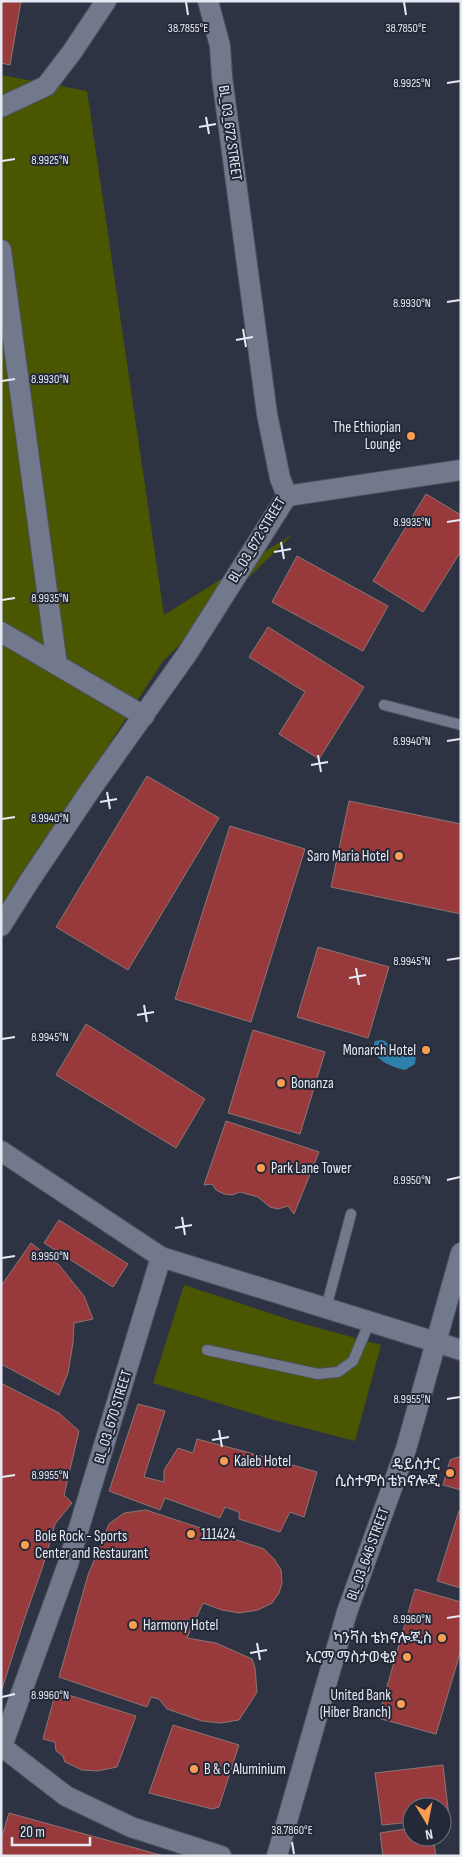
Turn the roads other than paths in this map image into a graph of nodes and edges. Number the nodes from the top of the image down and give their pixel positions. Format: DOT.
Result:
graph roads {
  1 [pos="106,1"];
  2 [pos="208,1"];
  3 [pos="1,107"];
  4 [pos="1,250"];
  5 [pos="461,470"];
  6 [pos="287,496"];
  7 [pos="1,632"];
  8 [pos="57,665"];
  9 [pos="384,705"];
  10 [pos="144,716"];
  11 [pos="461,725"];
  12 [pos="1,926"];
  13 [pos="1,1151"];
  14 [pos="351,1214"];
  15 [pos="461,1253"];
  16 [pos="161,1257"];
  17 [pos="326,1308"];
  18 [pos="370,1321"];
  19 [pos="436,1341"];
  20 [pos="207,1350"];
  21 [pos="461,1350"];
  22 [pos="1,1746"];
  23 [pos="221,1856"];
  24 [pos="277,1856"];
  1 -- 3 [label="street"];
  2 -- 6 [label="street, BL_03_672 STREET"];
  4 -- 8 [label="street"];
  5 -- 6 [label="street"];
  6 -- 10 [label="street, BL_03_672 STREET"];
  7 -- 8 [label="street"];
  8 -- 10 [label="street"];
  9 -- 11 [label="lane"];
  10 -- 12 [label="street, BL_03_672 STREET"];
  13 -- 16 [label="street"];
  14 -- 17 [label="lane"];
  15 -- 19 [label="street, BL_03_646 STREET"];
  16 -- 17 [label="street"];
  16 -- 22 [label="street, BL_03_670 STREET"];
  17 -- 18 [label="street"];
  18 -- 19 [label="street"];
  18 -- 20 [label="lane"];
  19 -- 21 [label="street"];
  19 -- 24 [label="street, BL_03_646 STREET"];
  22 -- 23 [label="street, BL_03_670 STREET"];
}
